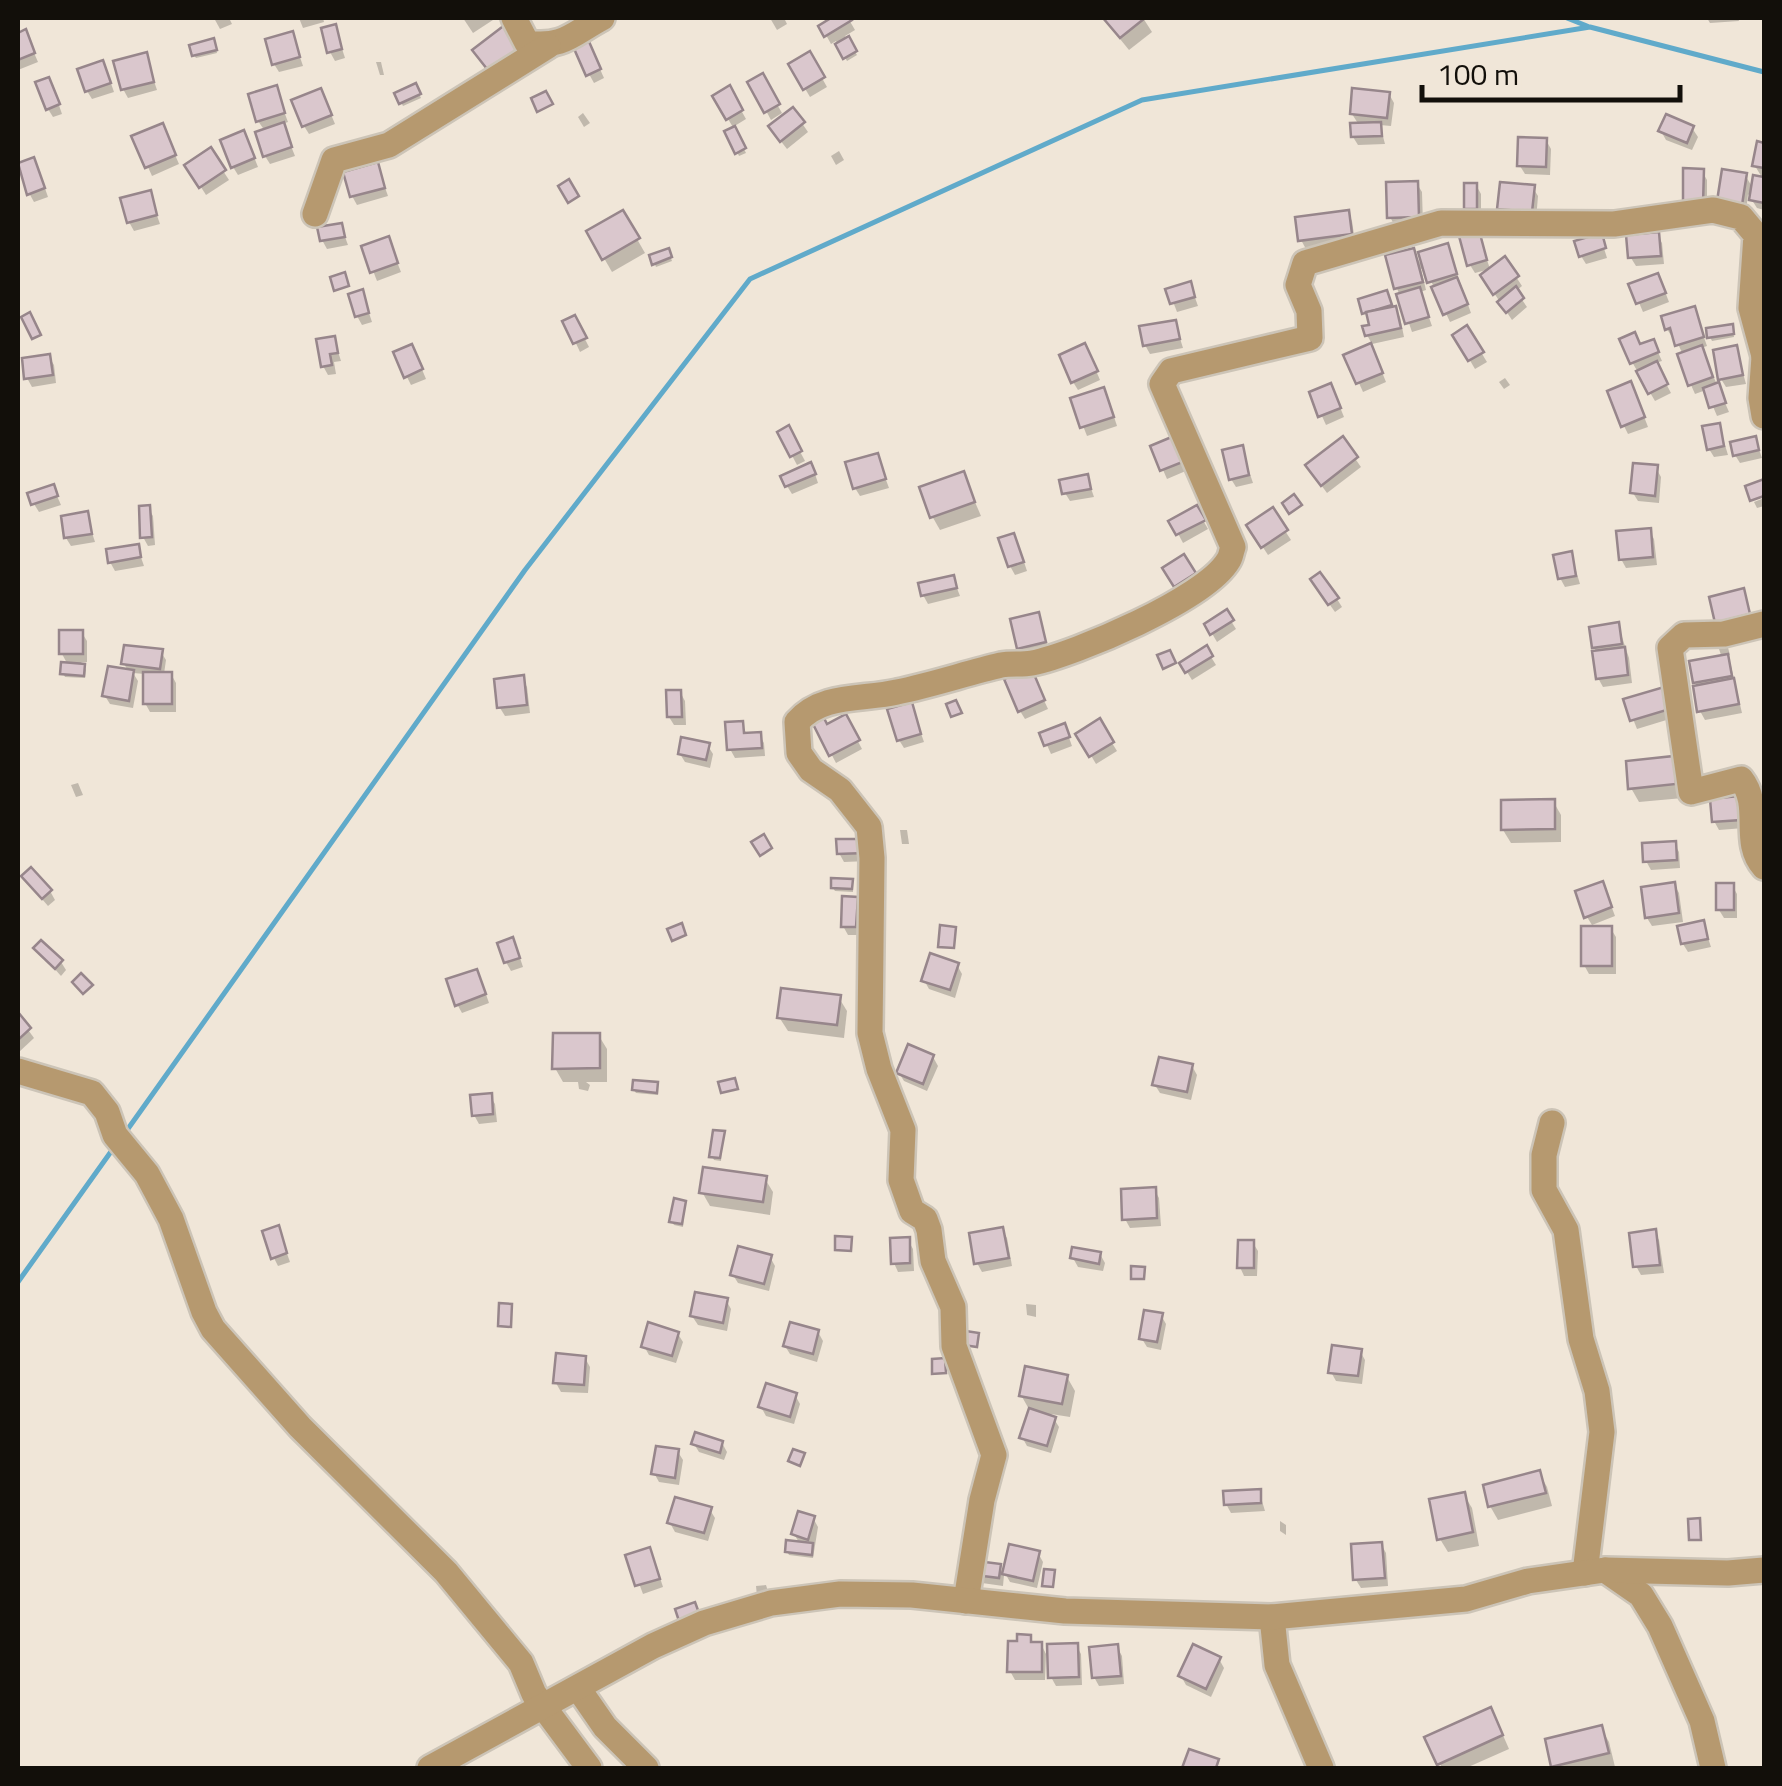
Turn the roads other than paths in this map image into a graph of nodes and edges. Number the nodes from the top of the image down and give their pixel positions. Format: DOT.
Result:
graph roads {
  1 [pos="514,18"];
  2 [pos="602,18"];
  3 [pos="548,46"];
  4 [pos="314,214"];
  5 [pos="1764,356"];
  6 [pos="1764,416"];
  7 [pos="1764,624"];
  8 [pos="1764,868"];
  9 [pos="18,1070"];
  10 [pos="1552,1123"];
  11 [pos="1764,1570"];
  12 [pos="1595,1572"];
  13 [pos="966,1601"];
  14 [pos="1272,1617"];
  15 [pos="578,1688"];
  16 [pos="545,1707"];
  17 [pos="430,1768"];
  18 [pos="589,1768"];
  19 [pos="646,1768"];
  20 [pos="1321,1768"];
  21 [pos="1713,1768"];
  1 -- 3 [label="street"];
  2 -- 3 [label="street"];
  3 -- 4 [label="street"];
  5 -- 6 [label="street"];
  5 -- 13 [label="street"];
  7 -- 8 [label="street"];
  9 -- 16 [label="street"];
  10 -- 12 [label="street"];
  11 -- 12 [label="street"];
  12 -- 14 [label="street"];
  12 -- 21 [label="street"];
  13 -- 14 [label="street"];
  13 -- 15 [label="street"];
  14 -- 20 [label="street"];
  15 -- 16 [label="street"];
  15 -- 19 [label="street"];
  16 -- 17 [label="street"];
  16 -- 18 [label="street"];
}
